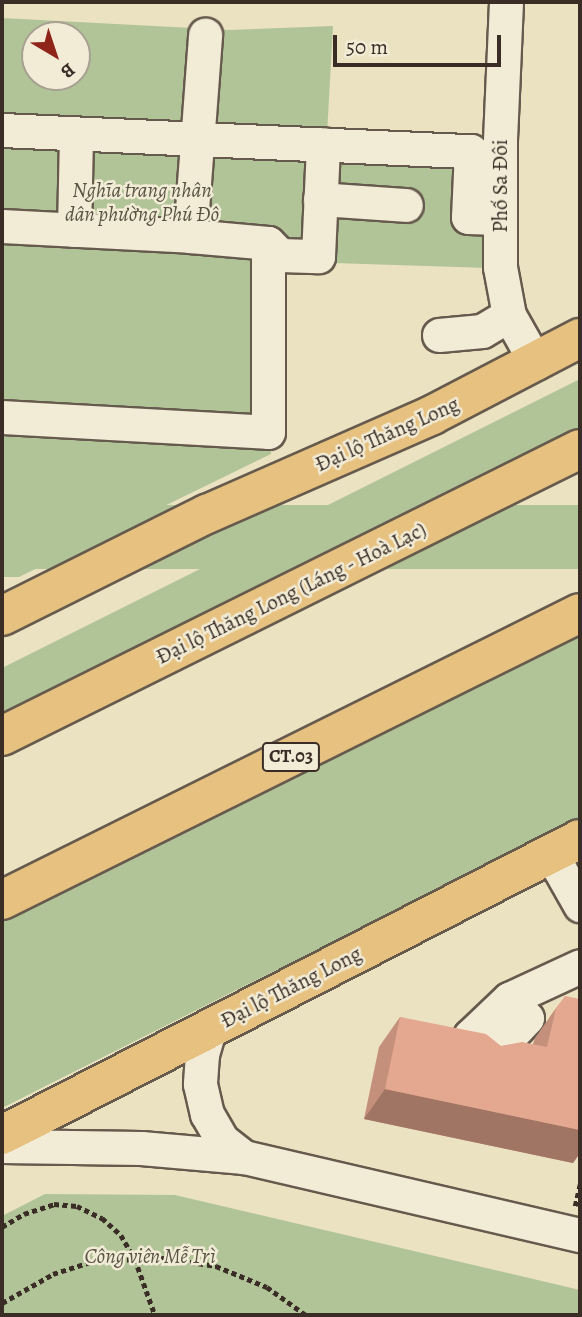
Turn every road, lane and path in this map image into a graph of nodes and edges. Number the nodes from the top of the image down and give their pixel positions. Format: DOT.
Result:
graph roads {
  1 [pos="506,2"];
  2 [pos="205,35"];
  3 [pos="2,130"];
  4 [pos="76,134"];
  5 [pos="198,138"];
  6 [pos="323,144"];
  7 [pos="320,199"];
  8 [pos="407,205"];
  9 [pos="499,218"];
  10 [pos="2,226"];
  11 [pos="74,230"];
  12 [pos="191,236"];
  13 [pos="268,243"];
  14 [pos="509,315"];
  15 [pos="439,335"];
  16 [pos="580,338"];
  17 [pos="536,363"];
  18 [pos="2,418"];
  19 [pos="580,449"];
  20 [pos="580,613"];
  21 [pos="2,617"];
  22 [pos="2,736"];
  23 [pos="566,846"];
  24 [pos="2,900"];
  25 [pos="580,905"];
  26 [pos="567,973"];
  27 [pos="518,1009"];
  28 [pos="209,1030"];
  29 [pos="2,1135"];
  30 [pos="2,1146"];
  31 [pos="244,1157"];
  32 [pos="580,1185"];
  33 [pos="578,1221"];
  34 [pos="2,1227"];
  35 [pos="135,1259"];
  36 [pos="2,1303"];
  37 [pos="155,1315"];
  38 [pos="306,1315"];
  39 [pos="422,1315"];
  40 [pos="452,1315"];
  1 -- 9 [label="street, Phố Sa Đôi"];
  2 -- 5 [label="street"];
  3 -- 4 [label="street"];
  4 -- 5 [label="street"];
  4 -- 11 [label="street"];
  5 -- 6 [label="street"];
  5 -- 12 [label="street"];
  6 -- 7 [label="street"];
  6 -- 9 [label="street"];
  7 -- 8 [label="street"];
  7 -- 13 [label="street"];
  9 -- 14 [label="street, Phố Sa Đôi"];
  10 -- 11 [label="street"];
  11 -- 12 [label="street"];
  12 -- 13 [label="street"];
  13 -- 18 [label="street"];
  14 -- 15 [label="street"];
  14 -- 17 [label="street, Phố Sa Đôi"];
  16 -- 17 [label="main road, Đại lộ Thăng Long"];
  17 -- 21 [label="main road, Đại lộ Thăng Long"];
  19 -- 22 [label="main road, Đại lộ Thăng Long (Láng - Hoà Lạc)"];
  20 -- 24 [label="main road, CT.03"];
  23 -- 25 [label="street"];
  23 -- 28 [label="main road, Đại lộ Thăng Long"];
  26 -- 27 [label="street"];
  28 -- 29 [label="main road, Đại lộ Thăng Long"];
  28 -- 31 [label="street"];
  30 -- 31 [label="street"];
  31 -- 33 [label="street"];
  32 -- 33 [label="path"];
  34 -- 35 [label="path"];
  35 -- 36 [label="path"];
  35 -- 37 [label="path"];
  35 -- 38 [label="path"];
  39 -- 40 [label="path"];
}
